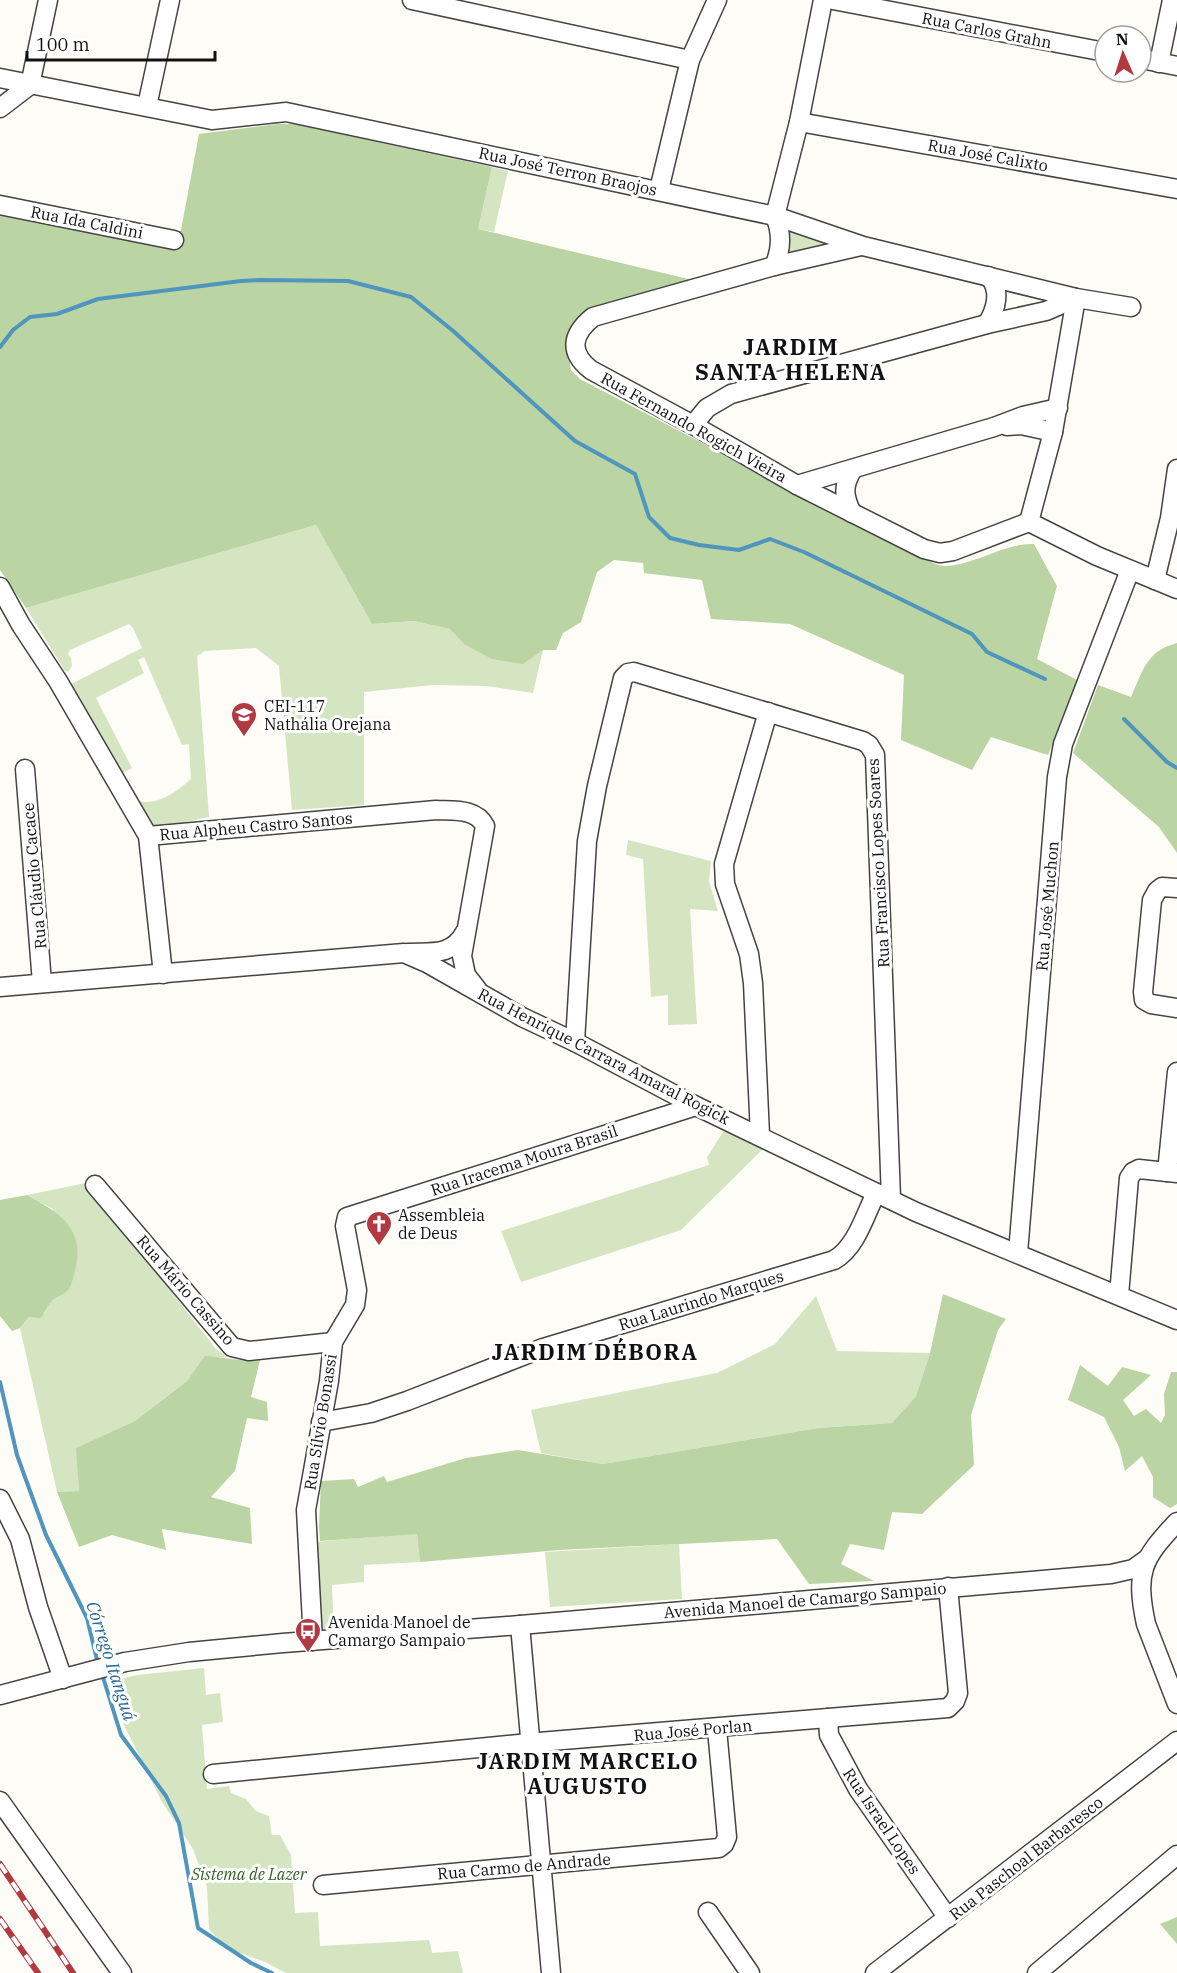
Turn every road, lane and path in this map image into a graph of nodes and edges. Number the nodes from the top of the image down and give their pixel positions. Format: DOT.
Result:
graph roads {
  1 [pos="48,0"];
  2 [pos="170,0"];
  3 [pos="412,0"];
  4 [pos="717,0"];
  5 [pos="823,0"];
  6 [pos="833,0"];
  7 [pos="1172,0"];
  8 [pos="1093,50"];
  9 [pos="690,60"];
  10 [pos="1159,63"];
  11 [pos="0,78"];
  12 [pos="30,85"];
  13 [pos="147,106"];
  14 [pos="0,108"];
  15 [pos="799,122"];
  16 [pos="1177,189"];
  17 [pos="659,190"];
  18 [pos="0,205"];
  19 [pos="775,216"];
  20 [pos="174,240"];
  21 [pos="863,246"];
  22 [pos="774,266"];
  23 [pos="988,276"];
  24 [pos="1076,298"];
  25 [pos="1131,307"];
  26 [pos="1046,311"];
  27 [pos="987,324"];
  28 [pos="1070,326"];
  29 [pos="1058,408"];
  30 [pos="693,425"];
  31 [pos="994,427"];
  32 [pos="1053,432"];
  33 [pos="853,469"];
  34 [pos="1177,469"];
  35 [pos="797,485"];
  36 [pos="852,513"];
  37 [pos="1174,517"];
  38 [pos="1029,522"];
  39 [pos="1130,570"];
  40 [pos="1155,580"];
  41 [pos="0,587"];
  42 [pos="1177,589"];
  43 [pos="0,620"];
  44 [pos="21,625"];
  45 [pos="768,712"];
  46 [pos="25,768"];
  47 [pos="148,836"];
  48 [pos="1177,888"];
  49 [pos="466,930"];
  50 [pos="404,953"];
  51 [pos="163,974"];
  52 [pos="42,983"];
  53 [pos="0,987"];
  54 [pos="484,995"];
  55 [pos="1177,1008"];
  56 [pos="575,1042"];
  57 [pos="1177,1072"];
  58 [pos="696,1106"];
  59 [pos="760,1135"];
  60 [pos="1172,1173"];
  61 [pos="95,1185"];
  62 [pos="883,1196"];
  63 [pos="353,1214"];
  64 [pos="1018,1254"];
  65 [pos="1119,1295"];
  66 [pos="1177,1320"];
  67 [pos="333,1342"];
  68 [pos="321,1422"];
  69 [pos="0,1499"];
  70 [pos="1177,1522"];
  71 [pos="1143,1572"];
  72 [pos="948,1587"];
  73 [pos="520,1625"];
  74 [pos="313,1641"];
  75 [pos="63,1679"];
  76 [pos="0,1695"];
  77 [pos="1177,1704"];
  78 [pos="828,1718"];
  79 [pos="717,1729"];
  80 [pos="1177,1741"];
  81 [pos="530,1743"];
  82 [pos="213,1774"];
  83 [pos="0,1801"];
  84 [pos="1177,1855"];
  85 [pos="542,1865"];
  86 [pos="323,1885"];
  87 [pos="708,1912"];
  88 [pos="948,1918"];
  89 [pos="122,1973"];
  90 [pos="551,1973"];
  91 [pos="750,1973"];
  92 [pos="875,1973"];
  93 [pos="1037,1973"];
  1 -- 12 [label="street"];
  2 -- 13 [label="street"];
  3 -- 9 [label="street"];
  4 -- 9 [label="street"];
  5 -- 15 [label="street"];
  6 -- 8 [label="street, Rua Carlos Grahn"];
  7 -- 10 [label="street"];
  9 -- 17 [label="street"];
  11 -- 12 [label="street, Rua José Terron Braojos"];
  12 -- 13 [label="street, Rua José Terron Braojos"];
  12 -- 14 [label="street"];
  13 -- 17 [label="street, Rua José Terron Braojos"];
  15 -- 16 [label="street, Rua José Calixto"];
  15 -- 19 [label="street"];
  17 -- 19 [label="street, Rua José Terron Braojos"];
  18 -- 20 [label="street, Rua Ida Caldini"];
  19 -- 21 [label="street, Rua José Terron Braojos"];
  19 -- 22 [label="street"];
  21 -- 22 [label="street, Rua Fernando Rogich Vieira"];
  21 -- 23 [label="street, Rua José Terron Braojos"];
  22 -- 30 [label="street, Rua Fernando Rogich Vieira"];
  23 -- 24 [label="street, Rua José Terron Braojos"];
  23 -- 27 [label="street"];
  24 -- 25 [label="street, Rua José Terron Braojos"];
  24 -- 26 [label="street"];
  24 -- 28 [label="street"];
  26 -- 27 [label="street"];
  26 -- 28 [label="street"];
  27 -- 30 [label="street"];
  28 -- 29 [label="street"];
  29 -- 31 [label="street"];
  29 -- 32 [label="street"];
  30 -- 35 [label="street, Rua Fernando Rogich Vieira"];
  31 -- 32 [label="street"];
  31 -- 33 [label="street"];
  32 -- 38 [label="street"];
  33 -- 35 [label="street"];
  33 -- 36 [label="street"];
  34 -- 37 [label="street"];
  35 -- 36 [label="street, Rua Fernando Rogich Vieira"];
  36 -- 38 [label="street, Rua Fernando Rogich Vieira"];
  37 -- 40 [label="street"];
  38 -- 39 [label="street"];
  39 -- 40 [label="street"];
  39 -- 64 [label="street, Rua José Muchon"];
  40 -- 42 [label="street"];
  41 -- 44 [label="street, Rua Alpheu Castro Santos"];
  43 -- 44 [label="street"];
  44 -- 47 [label="street, Rua Alpheu Castro Santos"];
  45 -- 56 [label="street, Rua Francisco Lopes Soares"];
  45 -- 59 [label="street"];
  45 -- 62 [label="street, Rua Francisco Lopes Soares"];
  46 -- 52 [label="street, Rua Cláudio Cacace"];
  47 -- 49 [label="street, Rua Alpheu Castro Santos"];
  47 -- 51 [label="street"];
  48 -- 55 [label="street"];
  49 -- 50 [label="street"];
  49 -- 54 [label="street, Rua Alpheu Castro Santos"];
  50 -- 51 [label="street, Rua Henrique Carrara Amaral Rogick"];
  50 -- 54 [label="street, Rua Henrique Carrara Amaral Rogick"];
  51 -- 52 [label="street, Rua Henrique Carrara Amaral Rogick"];
  52 -- 53 [label="street, Rua Henrique Carrara Amaral Rogick"];
  54 -- 56 [label="street, Rua Henrique Carrara Amaral Rogick"];
  56 -- 58 [label="street, Rua Henrique Carrara Amaral Rogick"];
  57 -- 60 [label="street"];
  58 -- 59 [label="street, Rua Henrique Carrara Amaral Rogick"];
  58 -- 63 [label="street, Rua Iracema Moura Brasil"];
  59 -- 62 [label="street, Rua Henrique Carrara Amaral Rogick"];
  60 -- 65 [label="street"];
  61 -- 67 [label="street, Rua Mário Cassino"];
  62 -- 64 [label="street, Rua Henrique Carrara Amaral Rogick"];
  62 -- 68 [label="street, Rua Laurindo Marques"];
  63 -- 67 [label="street, Rua Sílvio Bonassi"];
  64 -- 65 [label="street, Rua Henrique Carrara Amaral Rogick"];
  65 -- 66 [label="street, Rua Henrique Carrara Amaral Rogick"];
  67 -- 68 [label="street, Rua Sílvio Bonassi"];
  68 -- 74 [label="street, Rua Sílvio Bonassi"];
  69 -- 75 [label="street"];
  70 -- 71 [label="street, Avenida Manoel de Camargo Sampaio"];
  71 -- 72 [label="street, Avenida Manoel de Camargo Sampaio"];
  71 -- 77 [label="street"];
  72 -- 73 [label="street, Avenida Manoel de Camargo Sampaio"];
  72 -- 78 [label="street, Rua José Porlan"];
  73 -- 74 [label="street, Avenida Manoel de Camargo Sampaio"];
  73 -- 81 [label="street"];
  74 -- 75 [label="street, Avenida Manoel de Camargo Sampaio"];
  75 -- 76 [label="street, Avenida Manoel de Camargo Sampaio"];
  78 -- 79 [label="street, Rua José Porlan"];
  78 -- 88 [label="street, Rua Israel Lopes"];
  79 -- 81 [label="street, Rua José Porlan"];
  79 -- 85 [label="street, Rua Carmo de Andrade"];
  80 -- 88 [label="street, Rua Paschoal Barbaresco"];
  81 -- 82 [label="street, Rua José Porlan"];
  81 -- 85 [label="street"];
  83 -- 89 [label="street"];
  84 -- 93 [label="street"];
  85 -- 86 [label="street, Rua Carmo de Andrade"];
  85 -- 90 [label="street"];
  87 -- 91 [label="street"];
  88 -- 92 [label="street, Rua Paschoal Barbaresco"];
}
